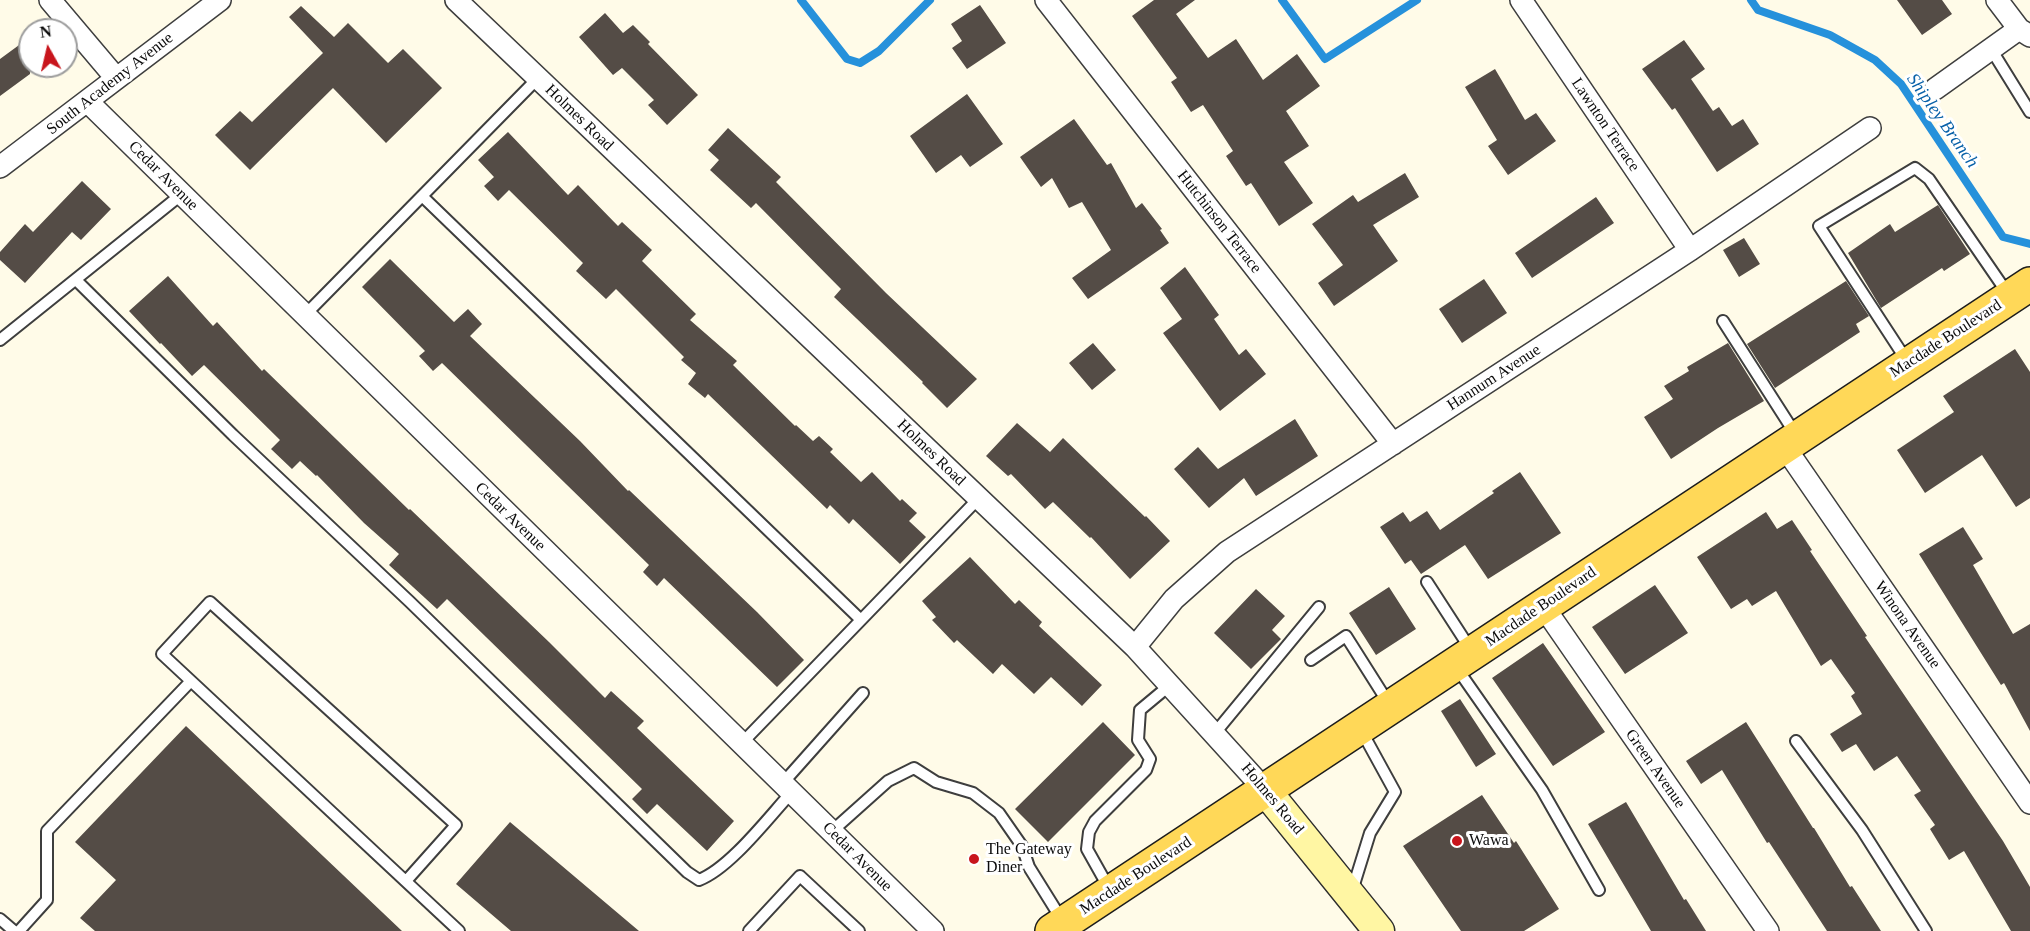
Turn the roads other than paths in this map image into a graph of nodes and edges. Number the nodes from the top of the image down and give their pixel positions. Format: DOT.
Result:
graph roads {
  1 [pos="50,0"];
  2 [pos="220,0"];
  3 [pos="456,0"];
  4 [pos="1046,0"];
  5 [pos="1521,0"];
  6 [pos="1997,0"];
  7 [pos="2024,33"];
  8 [pos="1991,49"];
  9 [pos="116,78"];
  10 [pos="538,78"];
  11 [pos="1935,89"];
  12 [pos="88,102"];
  13 [pos="2030,112"];
  14 [pos="1870,128"];
  15 [pos="0,167"];
  16 [pos="182,194"];
  17 [pos="422,196"];
  18 [pos="1689,250"];
  19 [pos="76,280"];
  20 [pos="2020,290"];
  21 [pos="304,315"];
  22 [pos="1723,321"];
  23 [pos="0,340"];
  24 [pos="1909,364"];
  25 [pos="1791,442"];
  26 [pos="1393,444"];
  27 [pos="979,498"];
  28 [pos="1427,582"];
  29 [pos="1543,606"];
  30 [pos="1319,607"];
  31 [pos="861,620"];
  32 [pos="1135,647"];
  33 [pos="1463,659"];
  34 [pos="1311,660"];
  35 [pos="191,681"];
  36 [pos="1170,685"];
  37 [pos="863,693"];
  38 [pos="1391,707"];
  39 [pos="1360,727"];
  40 [pos="1215,733"];
  41 [pos="1796,741"];
  42 [pos="741,744"];
  43 [pos="786,788"];
  44 [pos="1265,790"];
  45 [pos="2030,803"];
  46 [pos="831,832"];
  47 [pos="406,881"];
  48 [pos="1599,890"];
  49 [pos="1111,892"];
  50 [pos="1351,894"];
  51 [pos="0,919"];
  52 [pos="1058,927"];
  53 [pos="14,931"];
  54 [pos="19,931"];
  55 [pos="459,931"];
  56 [pos="749,931"];
  57 [pos="859,931"];
  58 [pos="933,931"];
  59 [pos="1379,931"];
  60 [pos="1768,931"];
  61 [pos="1926,931"];
  1 -- 9 [label="street"];
  2 -- 9 [label="street, South Academy Avenue"];
  3 -- 10 [label="street, Holmes Road"];
  4 -- 26 [label="street, Hutchinson Terrace"];
  5 -- 18 [label="street, Lawnton Terrace"];
  6 -- 7 [label="street"];
  7 -- 8 [label="street"];
  8 -- 11 [label="street"];
  8 -- 13 [label="lane"];
  9 -- 12 [label="street, South Academy Avenue"];
  10 -- 17 [label="lane"];
  10 -- 27 [label="street, Holmes Road"];
  12 -- 15 [label="street, South Academy Avenue"];
  12 -- 16 [label="street, Cedar Avenue"];
  14 -- 18 [label="street, Hannum Avenue"];
  16 -- 19 [label="lane"];
  16 -- 21 [label="street, Cedar Avenue"];
  17 -- 21 [label="lane"];
  17 -- 31 [label="lane"];
  18 -- 26 [label="street, Hannum Avenue"];
  19 -- 23 [label="lane"];
  19 -- 43 [label="lane"];
  20 -- 24 [label="main road, Macdade Boulevard"];
  20 -- 24 [label="lane"];
  21 -- 42 [label="street, Cedar Avenue"];
  22 -- 25 [label="lane"];
  24 -- 25 [label="main road, Macdade Boulevard"];
  25 -- 29 [label="main road, Macdade Boulevard"];
  25 -- 45 [label="street, Winona Avenue"];
  26 -- 32 [label="street, Hannum Avenue"];
  27 -- 31 [label="lane"];
  27 -- 32 [label="street, Holmes Road"];
  28 -- 33 [label="lane"];
  29 -- 33 [label="main road, Macdade Boulevard"];
  29 -- 60 [label="street, Green Avenue"];
  30 -- 40 [label="lane"];
  31 -- 42 [label="lane"];
  32 -- 36 [label="street, Holmes Road"];
  33 -- 38 [label="main road, Macdade Boulevard"];
  33 -- 48 [label="lane"];
  34 -- 38 [label="lane"];
  35 -- 47 [label="lane"];
  35 -- 47 [label="lane"];
  35 -- 54 [label="lane"];
  36 -- 40 [label="street, Holmes Road"];
  36 -- 49 [label="lane"];
  37 -- 43 [label="lane"];
  38 -- 39 [label="main road, Macdade Boulevard"];
  39 -- 44 [label="main road, Macdade Boulevard"];
  39 -- 50 [label="lane"];
  40 -- 44 [label="street, Holmes Road"];
  41 -- 61 [label="lane"];
  42 -- 43 [label="street, Cedar Avenue"];
  43 -- 46 [label="street, Cedar Avenue"];
  44 -- 49 [label="main road, Macdade Boulevard"];
  44 -- 50 [label="street, Holmes Road"];
  46 -- 52 [label="lane"];
  46 -- 58 [label="street, Cedar Avenue"];
  47 -- 55 [label="lane"];
  49 -- 52 [label="main road, Macdade Boulevard"];
  50 -- 59 [label="street, Holmes Road"];
  51 -- 53 [label="lane"];
  56 -- 57 [label="lane"];
}
